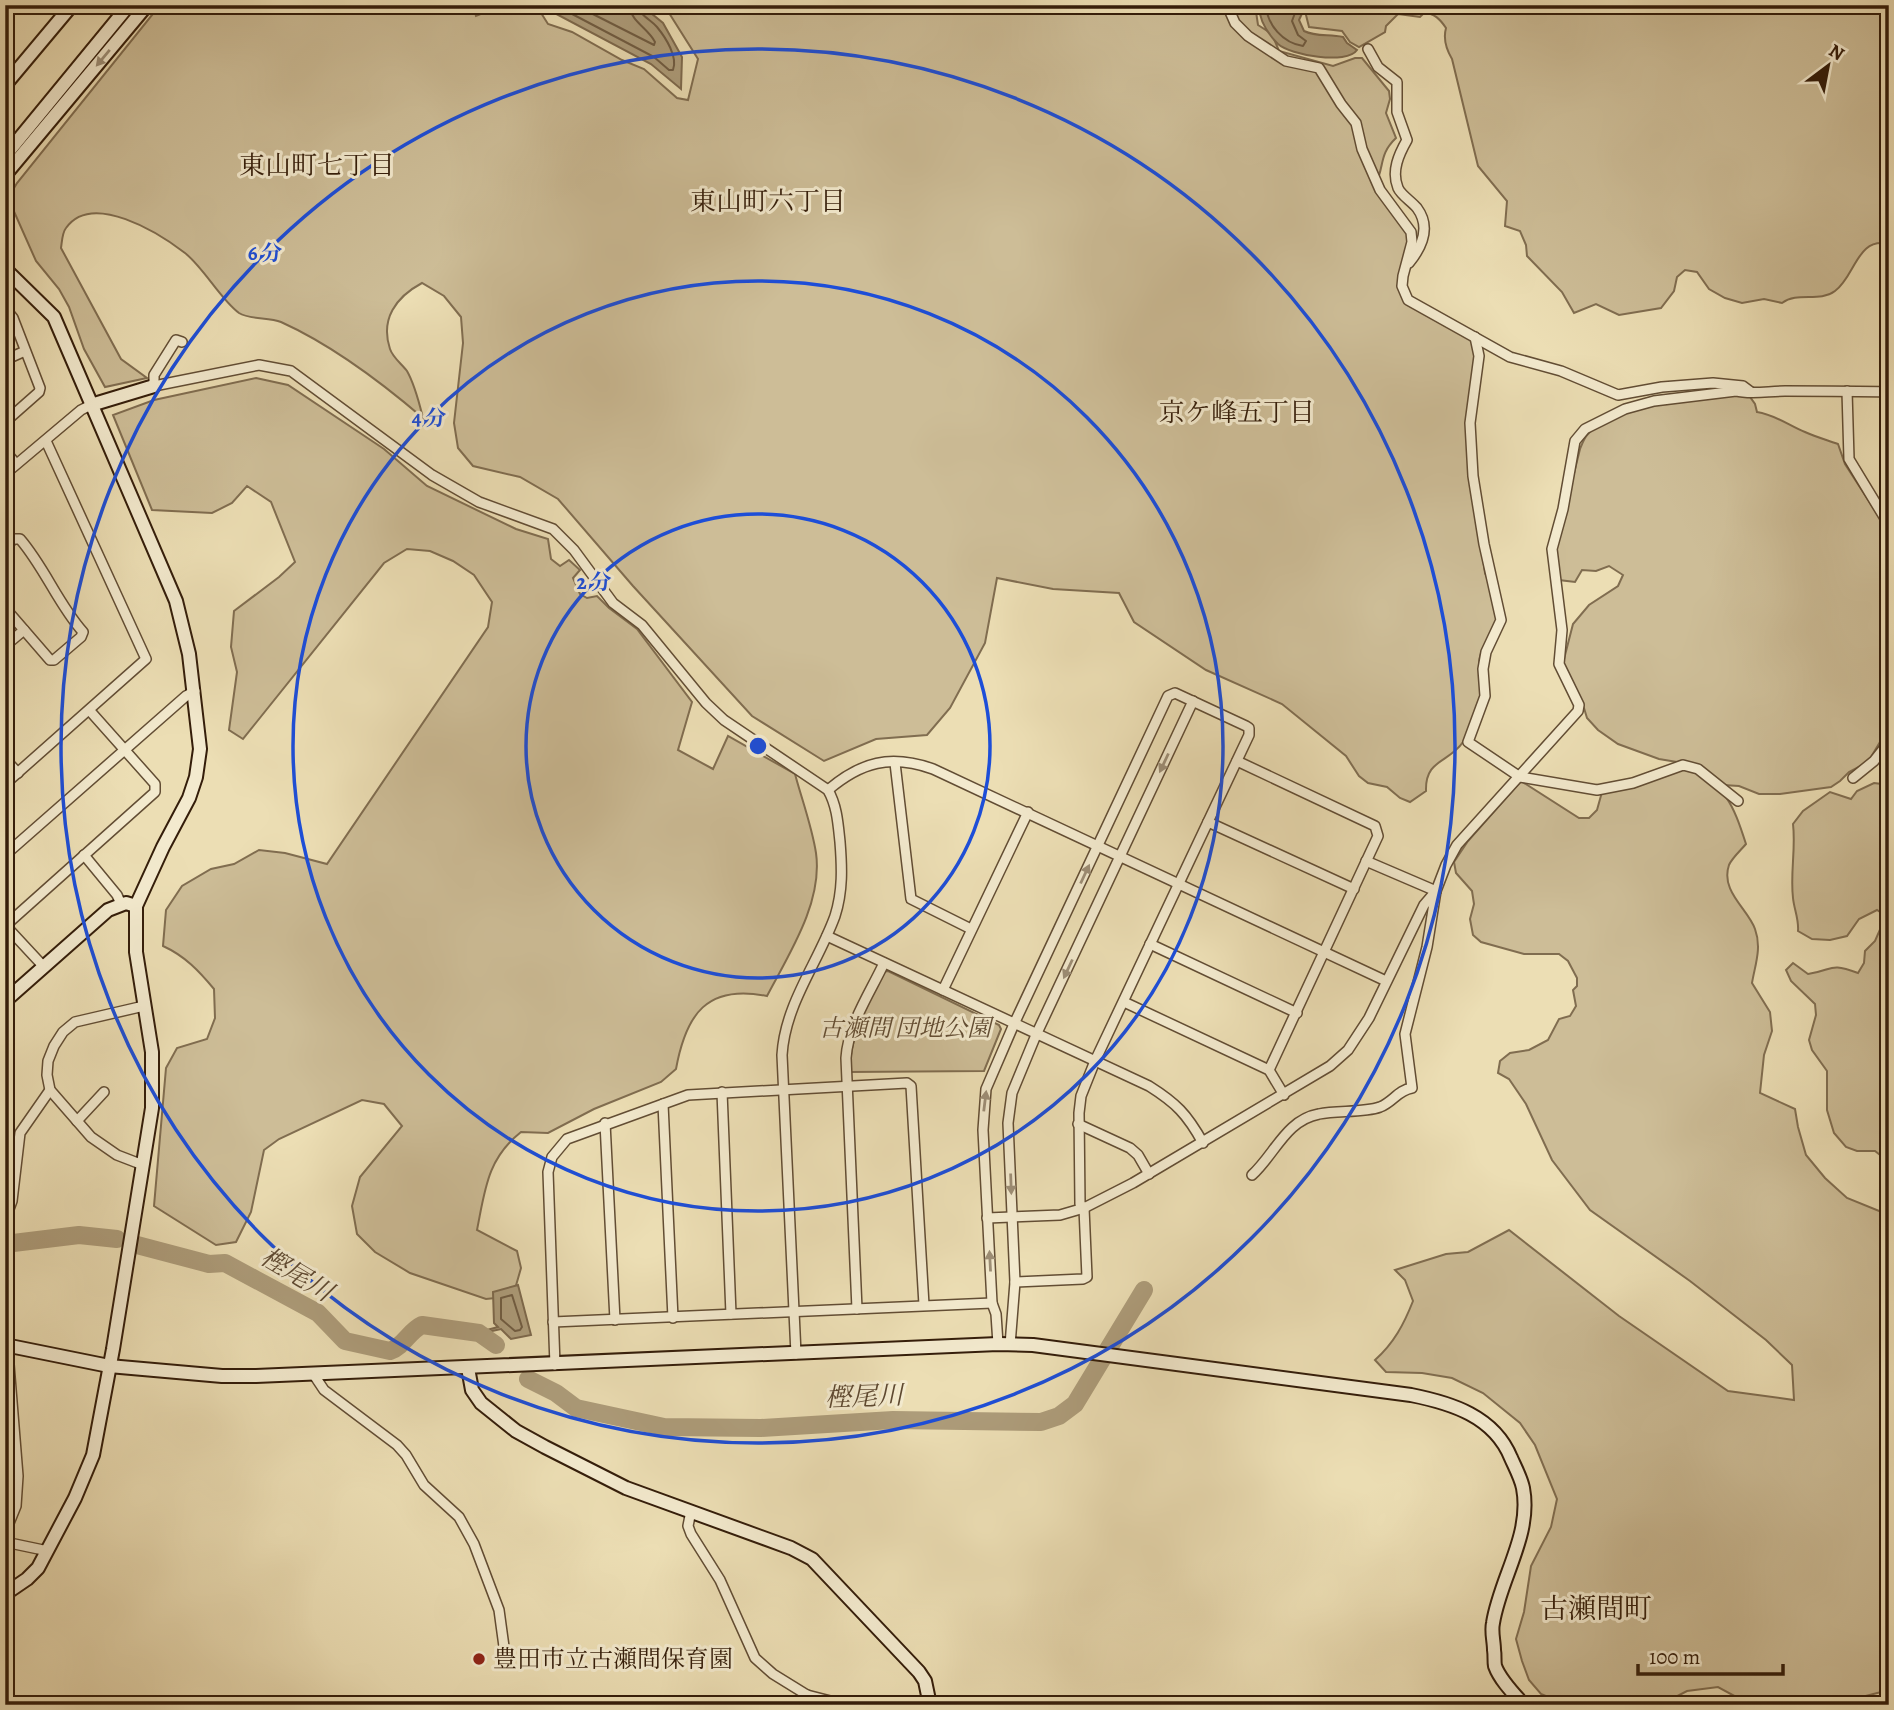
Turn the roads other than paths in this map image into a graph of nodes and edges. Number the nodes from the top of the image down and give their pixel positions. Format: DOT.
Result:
graph roads {
  1 [pos="72,5"];
  2 [pos="129,5"];
  3 [pos="147,5"];
  4 [pos="1227,5"];
  5 [pos="1368,49"];
  6 [pos="5,85"];
  7 [pos="5,156"];
  8 [pos="5,175"];
  9 [pos="1406,267"];
  10 [pos="5,269"];
  11 [pos="5,308"];
  12 [pos="1475,337"];
  13 [pos="182,342"];
  14 [pos="25,351"];
  15 [pos="5,360"];
  16 [pos="154,386"];
  17 [pos="1847,391"];
  18 [pos="1751,392"];
  19 [pos="1889,392"];
  20 [pos="91,405"];
  21 [pos="5,422"];
  22 [pos="46,441"];
  23 [pos="5,452"];
  24 [pos="16,464"];
  25 [pos="5,474"];
  26 [pos="1889,525"];
  27 [pos="5,546"];
  28 [pos="5,608"];
  29 [pos="24,630"];
  30 [pos="5,646"];
  31 [pos="195,691"];
  32 [pos="1193,701"];
  33 [pos="90,711"];
  34 [pos="1889,742"];
  35 [pos="125,750"];
  36 [pos="5,759"];
  37 [pos="1237,761"];
  38 [pos="895,763"];
  39 [pos="18,773"];
  40 [pos="1520,777"];
  41 [pos="1853,778"];
  42 [pos="5,784"];
  43 [pos="828,790"];
  44 [pos="1738,801"];
  45 [pos="1028,812"];
  46 [pos="1208,822"];
  47 [pos="1099,845"];
  48 [pos="5,855"];
  49 [pos="84,855"];
  50 [pos="1121,856"];
  51 [pos="1366,861"];
  52 [pos="1178,884"];
  53 [pos="1354,889"];
  54 [pos="1436,891"];
  55 [pos="121,904"];
  56 [pos="136,906"];
  57 [pos="5,925"];
  58 [pos="971,929"];
  59 [pos="827,936"];
  60 [pos="1150,944"];
  61 [pos="1325,952"];
  62 [pos="884,963"];
  63 [pos="44,967"];
  64 [pos="1386,981"];
  65 [pos="943,990"];
  66 [pos="5,1001"];
  67 [pos="1124,1002"];
  68 [pos="144,1006"];
  69 [pos="1297,1013"];
  70 [pos="1014,1024"];
  71 [pos="1036,1035"];
  72 [pos="1096,1061"];
  73 [pos="1269,1070"];
  74 [pos="846,1085"];
  75 [pos="783,1089"];
  76 [pos="50,1090"];
  77 [pos="104,1092"];
  78 [pos="722,1092"];
  79 [pos="1284,1095"];
  80 [pos="663,1104"];
  81 [pos="77,1121"];
  82 [pos="606,1123"];
  83 [pos="1078,1124"];
  84 [pos="1203,1143"];
  85 [pos="143,1165"];
  86 [pos="1149,1174"];
  87 [pos="1252,1175"];
  88 [pos="9,1199"];
  89 [pos="1084,1208"];
  90 [pos="987,1218"];
  91 [pos="1012,1218"];
  92 [pos="5,1220"];
  93 [pos="1015,1282"];
  94 [pos="992,1303"];
  95 [pos="924,1305"];
  96 [pos="858,1309"];
  97 [pos="793,1311"];
  98 [pos="731,1314"];
  99 [pos="5,1315"];
  100 [pos="673,1318"];
  101 [pos="615,1320"];
  102 [pos="553,1322"];
  103 [pos="7,1345"];
  104 [pos="1004,1345"];
  105 [pos="796,1354"];
  106 [pos="555,1365"];
  107 [pos="109,1366"];
  108 [pos="468,1368"];
  109 [pos="314,1375"];
  110 [pos="691,1511"];
  111 [pos="5,1533"];
  112 [pos="5,1542"];
  113 [pos="48,1550"];
  114 [pos="5,1594"];
  115 [pos="505,1654"];
  116 [pos="807,1695"];
  117 [pos="793,1705"];
  118 [pos="846,1705"];
  119 [pos="930,1705"];
  120 [pos="1524,1705"];
  1 -- 6 [label="street"];
  2 -- 7 [label="street"];
  3 -- 8 [label="street, one-way"];
  4 -- 9 [label="street"];
  5 -- 9 [label="street"];
  9 -- 12 [label="street"];
  10 -- 20 [label="street"];
  11 -- 14 [label="street"];
  12 -- 18 [label="street"];
  12 -- 40 [label="street"];
  13 -- 16 [label="street"];
  14 -- 15 [label="street"];
  14 -- 21 [label="street"];
  16 -- 20 [label="street"];
  16 -- 43 [label="street"];
  17 -- 18 [label="street"];
  17 -- 19 [label="street"];
  17 -- 26 [label="street"];
  18 -- 40 [label="street"];
  20 -- 22 [label="street"];
  20 -- 31 [label="street"];
  22 -- 24 [label="street"];
  22 -- 33 [label="street"];
  23 -- 24 [label="street"];
  24 -- 25 [label="street"];
  27 -- 29 [label="street"];
  28 -- 29 [label="street"];
  29 -- 30 [label="street"];
  31 -- 35 [label="street"];
  31 -- 56 [label="street"];
  32 -- 37 [label="street"];
  32 -- 47 [label="street"];
  32 -- 50 [label="street, one-way"];
  33 -- 35 [label="street"];
  33 -- 39 [label="street"];
  34 -- 41 [label="street"];
  35 -- 48 [label="street"];
  35 -- 49 [label="street"];
  36 -- 39 [label="street"];
  37 -- 46 [label="street"];
  37 -- 51 [label="street"];
  38 -- 43 [label="street"];
  38 -- 45 [label="street"];
  38 -- 58 [label="street"];
  39 -- 42 [label="street"];
  40 -- 44 [label="street"];
  40 -- 54 [label="street"];
  43 -- 59 [label="street"];
  45 -- 47 [label="street"];
  45 -- 58 [label="street"];
  46 -- 52 [label="street"];
  46 -- 53 [label="street"];
  47 -- 50 [label="street"];
  70 -- 47 [label="street, one-way"];
  49 -- 55 [label="street"];
  49 -- 57 [label="street"];
  50 -- 52 [label="street"];
  50 -- 71 [label="street, one-way"];
  51 -- 53 [label="street"];
  51 -- 54 [label="street"];
  52 -- 60 [label="street"];
  52 -- 61 [label="street"];
  53 -- 61 [label="street"];
  54 -- 64 [label="street"];
  54 -- 87 [label="street"];
  55 -- 56 [label="street"];
  55 -- 63 [label="street"];
  56 -- 68 [label="street"];
  57 -- 63 [label="street"];
  58 -- 65 [label="street"];
  59 -- 62 [label="street"];
  59 -- 75 [label="street"];
  60 -- 67 [label="street"];
  60 -- 69 [label="street"];
  61 -- 64 [label="street"];
  61 -- 69 [label="street"];
  62 -- 65 [label="street"];
  62 -- 74 [label="street"];
  63 -- 66 [label="street"];
  64 -- 79 [label="street"];
  65 -- 70 [label="street"];
  67 -- 72 [label="street"];
  67 -- 73 [label="street"];
  68 -- 76 [label="street"];
  68 -- 85 [label="street"];
  69 -- 73 [label="street"];
  70 -- 71 [label="street"];
  90 -- 70 [label="street, one-way"];
  71 -- 72 [label="street"];
  71 -- 91 [label="street, one-way"];
  72 -- 83 [label="street"];
  72 -- 84 [label="street"];
  73 -- 79 [label="street"];
  74 -- 75 [label="street"];
  74 -- 95 [label="street"];
  74 -- 96 [label="street"];
  75 -- 78 [label="street"];
  75 -- 97 [label="street"];
  76 -- 81 [label="street"];
  76 -- 88 [label="street"];
  77 -- 81 [label="street"];
  78 -- 80 [label="street"];
  78 -- 98 [label="street"];
  79 -- 84 [label="street"];
  80 -- 82 [label="street"];
  80 -- 100 [label="street"];
  81 -- 85 [label="street"];
  82 -- 101 [label="street"];
  82 -- 102 [label="street"];
  83 -- 86 [label="street"];
  83 -- 89 [label="street"];
  84 -- 86 [label="street"];
  85 -- 107 [label="street"];
  86 -- 89 [label="street"];
  88 -- 92 [label="street"];
  89 -- 91 [label="street"];
  89 -- 93 [label="street"];
  90 -- 91 [label="street"];
  94 -- 90 [label="street, one-way"];
  91 -- 93 [label="street"];
  93 -- 104 [label="street"];
  94 -- 95 [label="street"];
  94 -- 104 [label="street"];
  95 -- 96 [label="street"];
  96 -- 97 [label="street"];
  97 -- 98 [label="street"];
  97 -- 105 [label="street"];
  98 -- 100 [label="street"];
  99 -- 103 [label="street"];
  100 -- 101 [label="street"];
  101 -- 102 [label="street"];
  102 -- 106 [label="street"];
  103 -- 107 [label="street"];
  103 -- 111 [label="street"];
  104 -- 105 [label="street"];
  104 -- 120 [label="street"];
  105 -- 106 [label="street"];
  106 -- 108 [label="street"];
  107 -- 109 [label="street"];
  107 -- 113 [label="street"];
  108 -- 109 [label="street"];
  108 -- 110 [label="street"];
  109 -- 115 [label="street"];
  110 -- 116 [label="street"];
  110 -- 119 [label="street"];
  112 -- 113 [label="street"];
  113 -- 114 [label="street"];
  116 -- 117 [label="street"];
  116 -- 118 [label="street"];
}
